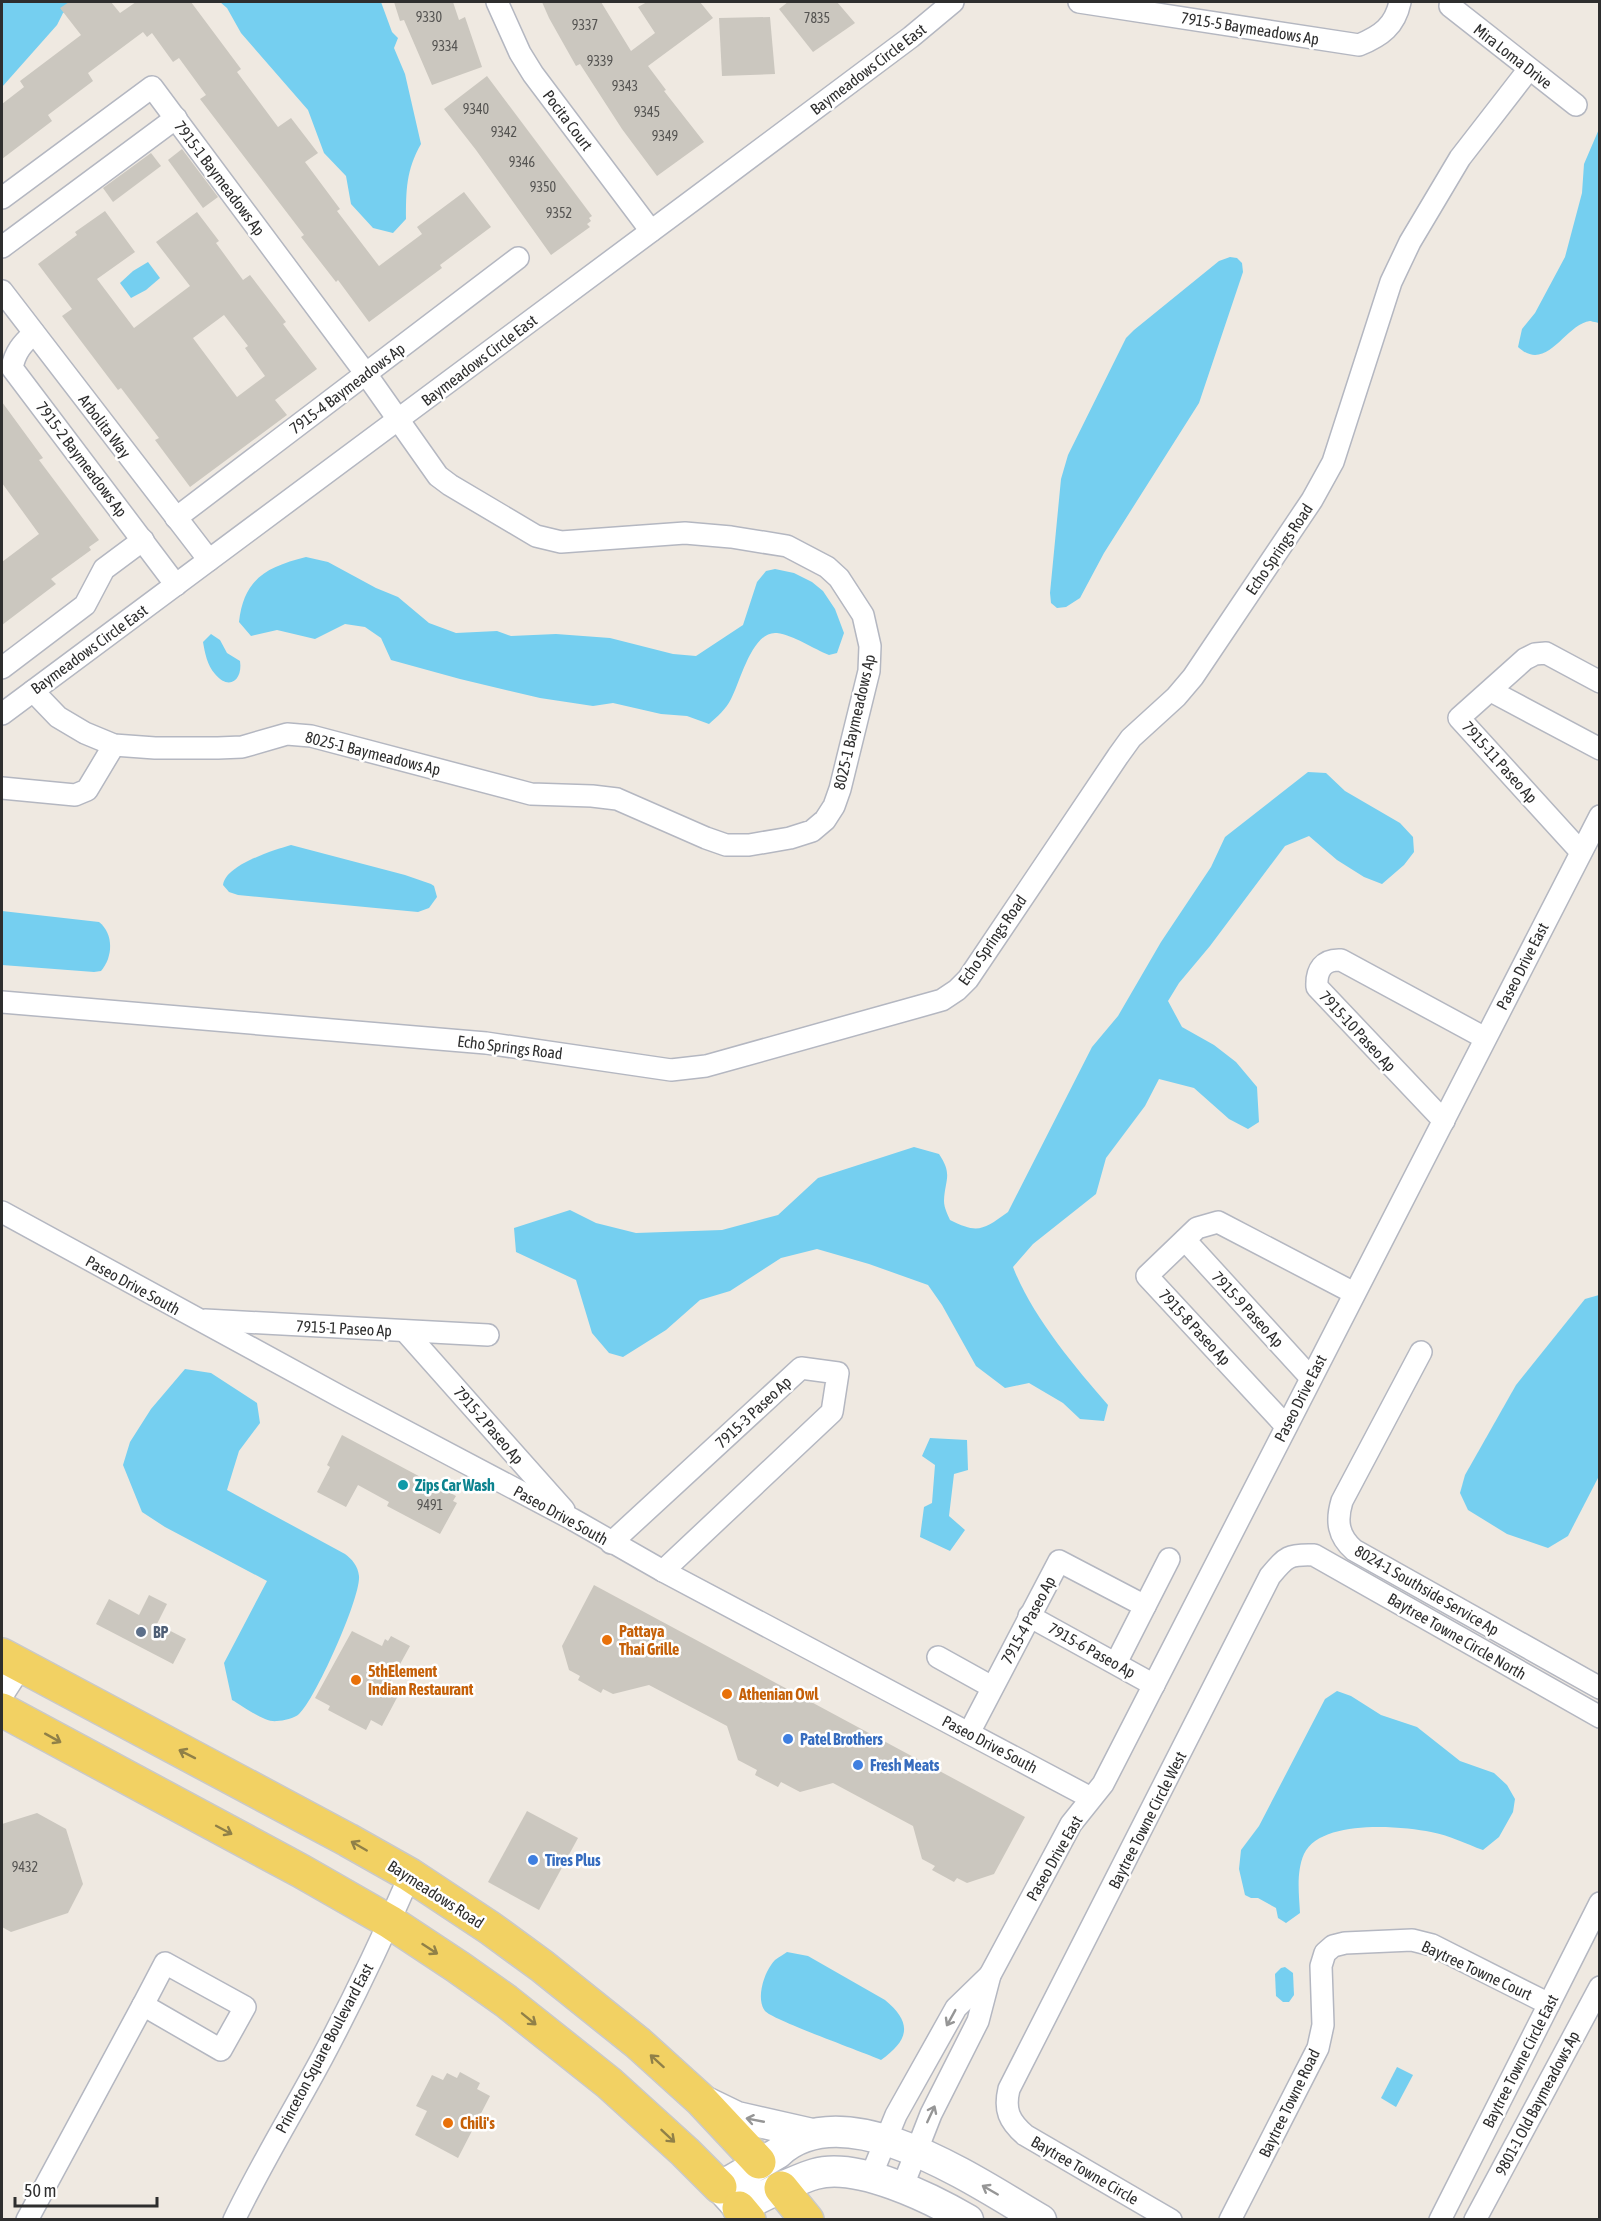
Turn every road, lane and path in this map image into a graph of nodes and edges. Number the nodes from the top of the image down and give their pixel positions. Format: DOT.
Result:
graph roads {
  1 [pos="497,2"];
  2 [pos="1079,2"];
  3 [pos="1400,2"];
  4 [pos="944,4"];
  5 [pos="1450,6"];
  6 [pos="1529,69"];
  7 [pos="1576,105"];
  8 [pos="176,118"];
  9 [pos="2,198"];
  10 [pos="651,231"];
  11 [pos="2,247"];
  12 [pos="518,258"];
  13 [pos="2,291"];
  14 [pos="34,333"];
  15 [pos="366,374"];
  16 [pos="399,420"];
  17 [pos="176,518"];
  18 [pos="143,540"];
  19 [pos="209,560"];
  20 [pos="176,585"];
  21 [pos="2,668"];
  22 [pos="1599,682"];
  23 [pos="33,691"];
  24 [pos="1491,691"];
  25 [pos="2,714"];
  26 [pos="114,745"];
  27 [pos="1599,748"];
  28 [pos="2,788"];
  29 [pos="1599,816"];
  30 [pos="1581,852"];
  31 [pos="2,1002"];
  32 [pos="1485,1038"];
  33 [pos="1444,1121"];
  34 [pos="2,1212"];
  35 [pos="1185,1240"];
  36 [pos="1354,1293"];
  37 [pos="199,1320"];
  38 [pos="405,1331"];
  39 [pos="488,1335"];
  40 [pos="1421,1352"];
  41 [pos="1311,1377"];
  42 [pos="1286,1426"];
  43 [pos="572,1519"];
  44 [pos="611,1543"];
  45 [pos="1314,1555"];
  46 [pos="1168,1559"];
  47 [pos="663,1571"];
  48 [pos="1145,1606"];
  49 [pos="1029,1616"];
  50 [pos="938,1657"];
  51 [pos="12,1660"];
  52 [pos="1116,1664"];
  53 [pos="1154,1685"];
  54 [pos="992,1687"];
  55 [pos="1599,1688"];
  56 [pos="2,1696"];
  57 [pos="2,1710"];
  58 [pos="1599,1717"];
  59 [pos="969,1733"];
  60 [pos="1091,1798"];
  61 [pos="410,1875"];
  62 [pos="1599,1902"];
  63 [pos="390,1922"];
  64 [pos="1404,1940"];
  65 [pos="990,1975"];
  66 [pos="1599,1987"];
  67 [pos="1549,2004"];
  68 [pos="143,2006"];
  69 [pos="701,2100"];
  70 [pos="1007,2112"];
  71 [pos="812,2134"];
  72 [pos="885,2139"];
  73 [pos="916,2151"];
  74 [pos="759,2162"];
  75 [pos="871,2176"];
  76 [pos="781,2188"];
  77 [pos="902,2188"];
  78 [pos="736,2205"];
  79 [pos="27,2220"];
  80 [pos="234,2220"];
  81 [pos="807,2220"];
  82 [pos="968,2220"];
  83 [pos="1041,2220"];
  84 [pos="1171,2220"];
  85 [pos="1230,2220"];
  86 [pos="1440,2220"];
  87 [pos="1475,2220"];
  1 -- 10 [label="street, Pocita Court"];
  2 -- 3 [label="street, 7915-5 Baymeadows Ap"];
  4 -- 10 [label="street, Baymeadows Circle East"];
  5 -- 6 [label="street, Mira Loma Drive"];
  6 -- 7 [label="street, Mira Loma Drive"];
  6 -- 31 [label="street, Echo Springs Road"];
  8 -- 9 [label="street, 7915-1 Baymeadows Ap"];
  8 -- 11 [label="street"];
  8 -- 15 [label="street, 7915-1 Baymeadows Ap"];
  10 -- 16 [label="street, Baymeadows Circle East"];
  12 -- 15 [label="street, 7915-4 Baymeadows Ap"];
  13 -- 14 [label="street, Arbolita Way"];
  14 -- 17 [label="street, Arbolita Way"];
  14 -- 18 [label="street, 7915-2 Baymeadows Ap"];
  15 -- 16 [label="street, 7915-1 Baymeadows Ap"];
  15 -- 17 [label="street, 7915-4 Baymeadows Ap"];
  16 -- 19 [label="street, Baymeadows Circle East"];
  16 -- 26 [label="street, 8025-1 Baymeadows Ap"];
  17 -- 19 [label="street, Arbolita Way"];
  18 -- 20 [label="street, 7915-2 Baymeadows Ap"];
  18 -- 21 [label="street"];
  19 -- 20 [label="street, Baymeadows Circle East"];
  20 -- 23 [label="street, Baymeadows Circle East"];
  22 -- 24 [label="street, 7915-11 Paseo Ap"];
  23 -- 25 [label="street, Baymeadows Circle East"];
  23 -- 26 [label="street, 8025-1 Baymeadows Ap"];
  24 -- 27 [label="street"];
  24 -- 30 [label="street, 7915-11 Paseo Ap"];
  26 -- 28 [label="street"];
  29 -- 30 [label="street, Paseo Drive East"];
  30 -- 32 [label="street, Paseo Drive East"];
  32 -- 33 [label="street, Paseo Drive East"];
  32 -- 33 [label="street, 7915-10 Paseo Ap"];
  33 -- 36 [label="street, Paseo Drive East"];
  34 -- 37 [label="street, Paseo Drive South"];
  35 -- 36 [label="street, 7915-8 Paseo Ap"];
  35 -- 41 [label="street, 7915-9 Paseo Ap"];
  35 -- 42 [label="street, 7915-8 Paseo Ap"];
  36 -- 41 [label="street, Paseo Drive East"];
  37 -- 38 [label="street, 7915-1 Paseo Ap"];
  37 -- 43 [label="street, Paseo Drive South"];
  38 -- 39 [label="street, 7915-1 Paseo Ap"];
  38 -- 43 [label="street, 7915-2 Paseo Ap"];
  40 -- 55 [label="street, 8024-1 Southside Service Ap"];
  41 -- 42 [label="street, Paseo Drive East"];
  42 -- 53 [label="street, Paseo Drive East"];
  43 -- 44 [label="street, Paseo Drive South"];
  44 -- 47 [label="street, Paseo Drive South"];
  44 -- 47 [label="street, 7915-3 Paseo Ap"];
  45 -- 58 [label="street, Baytree Towne Circle North"];
  45 -- 70 [label="street, Baytree Towne Circle West"];
  46 -- 48 [label="street"];
  47 -- 59 [label="street, Paseo Drive South"];
  48 -- 49 [label="street, 7915-4 Paseo Ap"];
  48 -- 52 [label="street"];
  49 -- 52 [label="street, 7915-6 Paseo Ap"];
  49 -- 54 [label="street, 7915-4 Paseo Ap"];
  50 -- 54 [label="street"];
  51 -- 56 [label="street"];
  61 -- 51 [label="main road, Baymeadows Road, one-way"];
  52 -- 53 [label="street, 7915-6 Paseo Ap"];
  53 -- 60 [label="street, Paseo Drive East"];
  54 -- 59 [label="street, 7915-4 Paseo Ap"];
  57 -- 63 [label="main road, one-way"];
  59 -- 60 [label="street, Paseo Drive South"];
  60 -- 65 [label="street, Paseo Drive East"];
  61 -- 63 [label="street, Princeton Square Boulevard East"];
  69 -- 61 [label="main road, Baymeadows Road, one-way"];
  62 -- 67 [label="street, Baytree Towne Circle East"];
  63 -- 78 [label="main road, one-way"];
  63 -- 80 [label="street, Princeton Square Boulevard East"];
  64 -- 67 [label="street, Baytree Towne Court"];
  64 -- 85 [label="street, Baytree Towne Road"];
  65 -- 72 [label="street, Paseo Drive East, one-way"];
  73 -- 65 [label="street, Paseo Drive East, one-way"];
  66 -- 87 [label="street, 9801-1 Old Baymeadows Ap"];
  67 -- 86 [label="street, Baytree Towne Circle East"];
  68 -- 68 [label="street"];
  68 -- 79 [label="street"];
  71 -- 69 [label="street, one-way"];
  69 -- 74 [label="main road, Baymeadows Road"];
  70 -- 84 [label="street, Baytree Towne Circle"];
  71 -- 72 [label="street"];
  71 -- 74 [label="street"];
  72 -- 73 [label="street"];
  72 -- 75 [label="street, Paseo Drive East"];
  73 -- 77 [label="street, Paseo Drive East"];
  83 -- 73 [label="street, one-way"];
  74 -- 76 [label="street, Baymeadows Road"];
  74 -- 78 [label="street"];
  75 -- 76 [label="street"];
  75 -- 77 [label="street"];
  76 -- 78 [label="street"];
  76 -- 81 [label="main road, Baymeadows Road"];
  77 -- 82 [label="street"];
}
